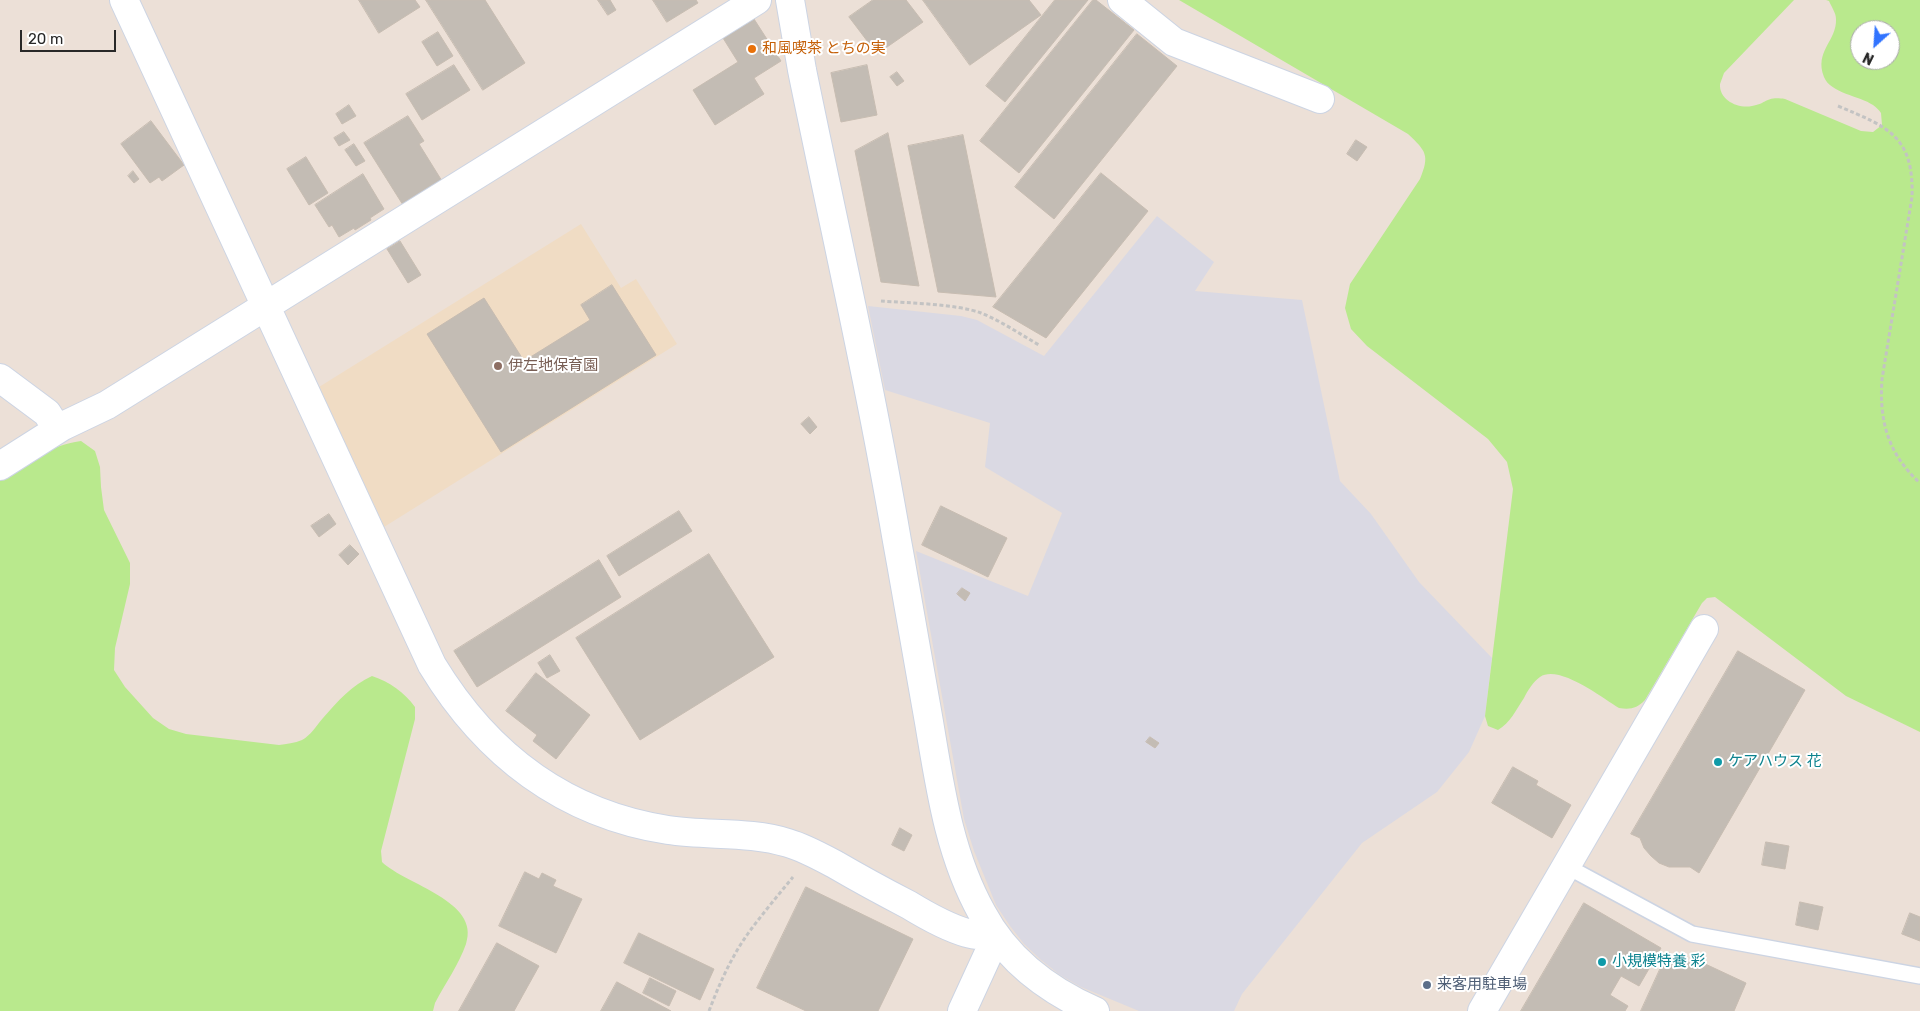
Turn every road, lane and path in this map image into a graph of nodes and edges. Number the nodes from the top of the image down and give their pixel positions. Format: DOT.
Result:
graph roads {
  1 [pos="124,0"];
  2 [pos="758,0"];
  3 [pos="790,0"];
  4 [pos="1122,0"];
  5 [pos="1320,99"];
  6 [pos="1838,106"];
  7 [pos="849,298"];
  8 [pos="266,306"];
  9 [pos="1039,345"];
  10 [pos="0,378"];
  11 [pos="57,429"];
  12 [pos="0,466"];
  13 [pos="1920,483"];
  14 [pos="1704,628"];
  15 [pos="806,850"];
  16 [pos="1566,866"];
  17 [pos="996,937"];
  18 [pos="1920,976"];
  19 [pos="709,1011"];
  20 [pos="962,1011"];
  21 [pos="1095,1011"];
  22 [pos="1482,1011"];
  1 -- 8 [label="street"];
  2 -- 8 [label="street"];
  3 -- 7 [label="street"];
  4 -- 5 [label="street"];
  6 -- 13 [label="path"];
  7 -- 9 [label="path"];
  7 -- 17 [label="street"];
  8 -- 11 [label="street"];
  8 -- 15 [label="street"];
  10 -- 11 [label="street"];
  11 -- 12 [label="street"];
  14 -- 16 [label="street"];
  15 -- 17 [label="street"];
  15 -- 19 [label="path"];
  16 -- 18 [label="lane"];
  16 -- 22 [label="street"];
  17 -- 20 [label="street"];
  17 -- 21 [label="street"];
}
